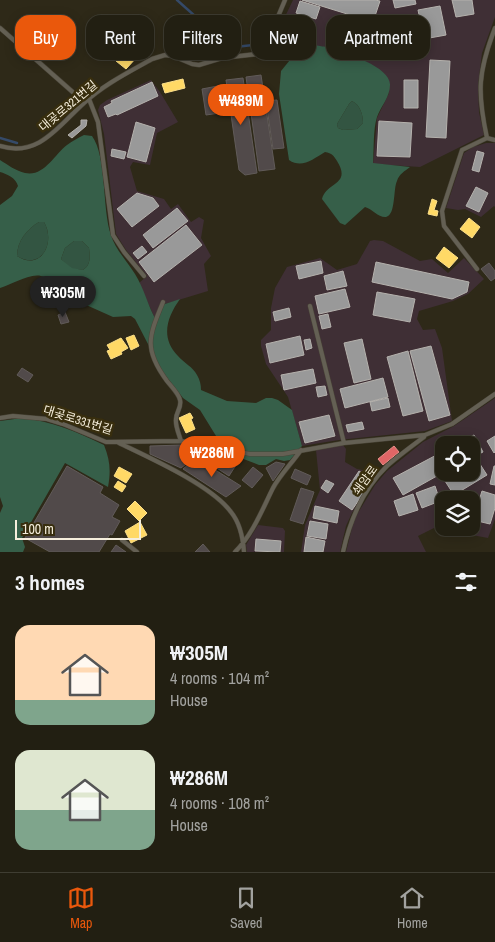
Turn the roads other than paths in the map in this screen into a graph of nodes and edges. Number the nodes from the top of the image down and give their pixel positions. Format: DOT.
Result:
graph roads {
  1 [pos="285,0"];
  2 [pos="0,28"];
  3 [pos="495,28"];
  4 [pos="89,99"];
  5 [pos="84,102"];
  6 [pos="487,138"];
  7 [pos="495,140"];
  8 [pos="0,146"];
  9 [pos="477,269"];
  10 [pos="144,276"];
  11 [pos="163,302"];
  12 [pos="310,306"];
  13 [pos="495,394"];
  14 [pos="0,418"];
  15 [pos="425,435"];
  16 [pos="181,441"];
  17 [pos="116,442"];
  18 [pos="344,443"];
  19 [pos="301,450"];
  20 [pos="122,540"];
  21 [pos="244,542"];
  22 [pos="137,552"];
  23 [pos="235,552"];
  24 [pos="244,552"];
  25 [pos="343,552"];
  1 -- 4 [label="lane, 대곶로321번길"];
  2 -- 5 [label="lane"];
  3 -- 6 [label="lane"];
  4 -- 5 [label="lane, 대곶로321번길"];
  4 -- 10 [label="lane"];
  5 -- 8 [label="lane, 대곶로321번길"];
  6 -- 7 [label="lane"];
  6 -- 9 [label="lane"];
  11 -- 16 [label="lane"];
  12 -- 18 [label="lane"];
  13 -- 15 [label="lane, 대곶로331번길"];
  14 -- 17 [label="lane, 대곶로331번길"];
  15 -- 18 [label="lane, 대곶로331번길"];
  15 -- 25 [label="lane, 쇄암로"];
  16 -- 17 [label="lane, 대곶로331번길"];
  16 -- 19 [label="lane, 대곶로331번길"];
  17 -- 21 [label="lane"];
  18 -- 19 [label="lane, 대곶로331번길"];
  19 -- 21 [label="lane"];
  20 -- 22 [label="lane"];
  21 -- 23 [label="lane"];
  21 -- 24 [label="lane"];
}
